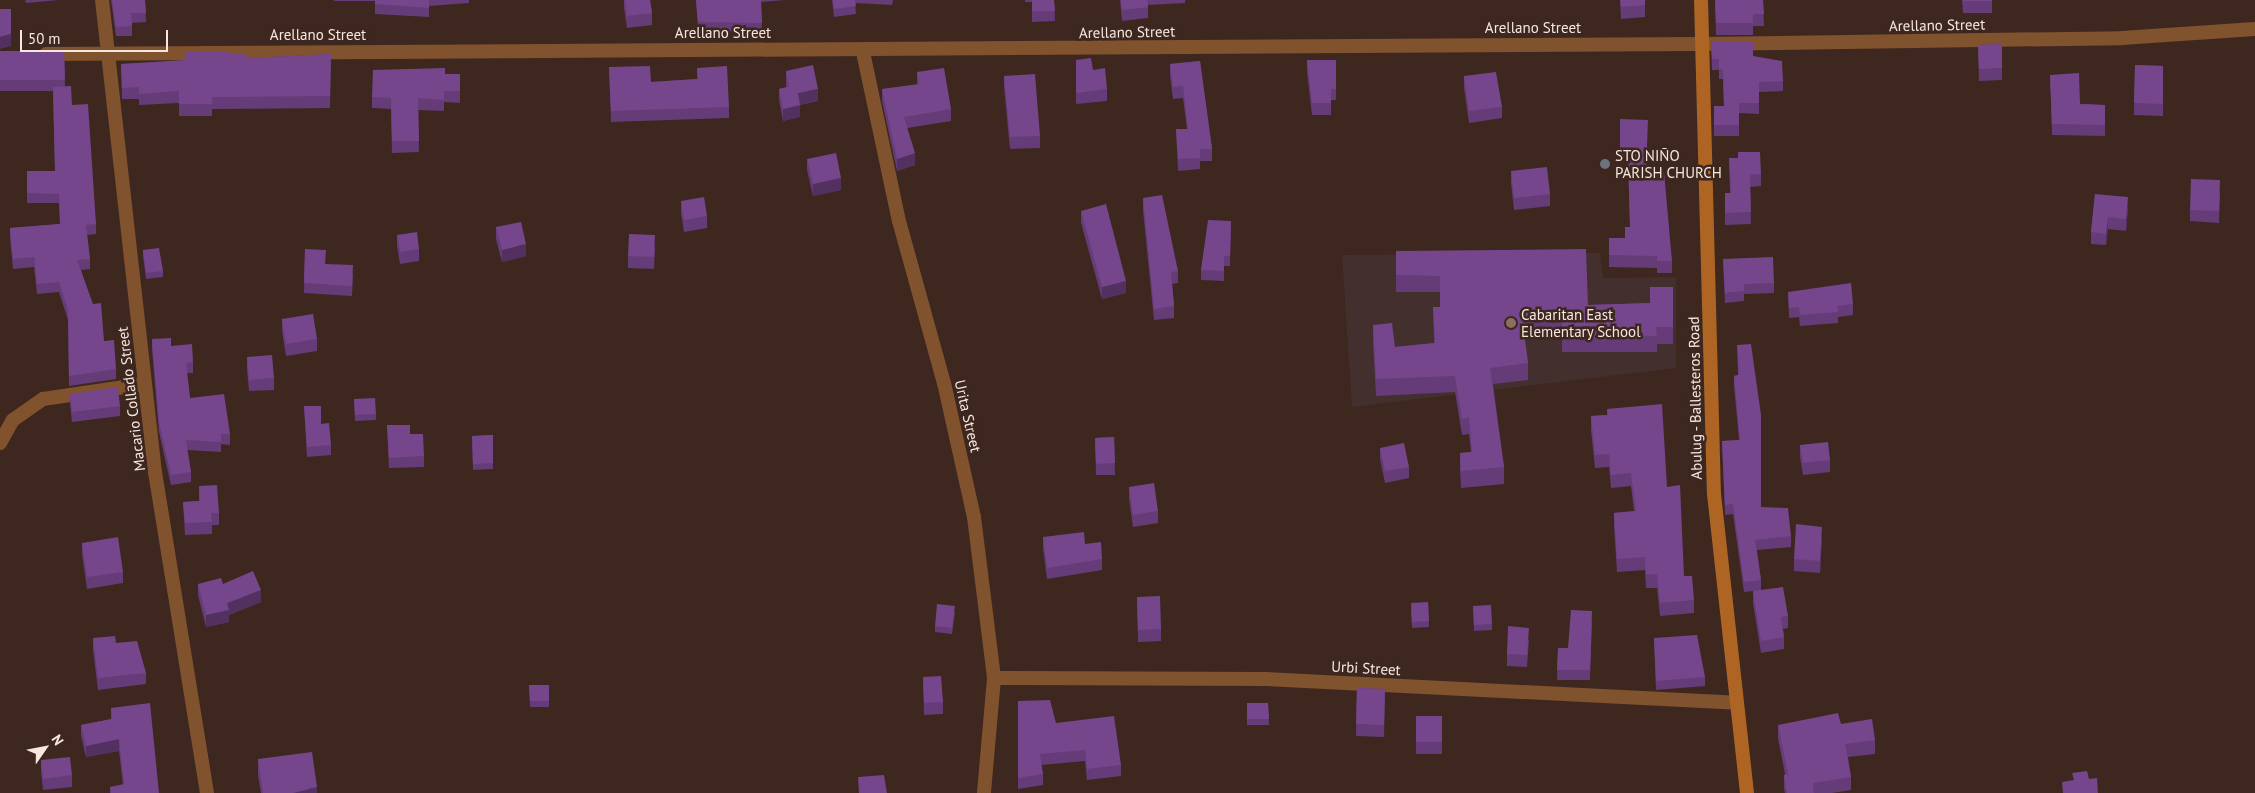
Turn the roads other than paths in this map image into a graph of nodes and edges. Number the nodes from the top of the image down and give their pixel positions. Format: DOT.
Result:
graph roads {
  1 [pos="102,0"];
  2 [pos="1701,0"];
  3 [pos="2255,29"];
  4 [pos="1702,44"];
  5 [pos="863,52"];
  6 [pos="107,53"];
  7 [pos="29,54"];
  8 [pos="145,384"];
  9 [pos="0,443"];
  10 [pos="994,678"];
  11 [pos="1736,703"];
  12 [pos="207,793"];
  13 [pos="984,793"];
  14 [pos="1747,793"];
  1 -- 6 [label="street, Macario Collado Street"];
  2 -- 4 [label="main road, Abulug - Ballesteros Road"];
  3 -- 4 [label="street, Arellano Street"];
  4 -- 5 [label="street, Arellano Street"];
  4 -- 11 [label="main road, Abulug - Ballesteros Road"];
  5 -- 6 [label="street, Arellano Street"];
  5 -- 10 [label="street, Urita Street"];
  6 -- 7 [label="street, Arellano Street"];
  6 -- 8 [label="street, Macario Collado Street"];
  8 -- 9 [label="street"];
  8 -- 12 [label="street, Macario Collado Street"];
  10 -- 11 [label="street, Urbi Street"];
  10 -- 13 [label="street, Urita Street"];
  11 -- 14 [label="main road, Abulug - Ballesteros Road"];
}
